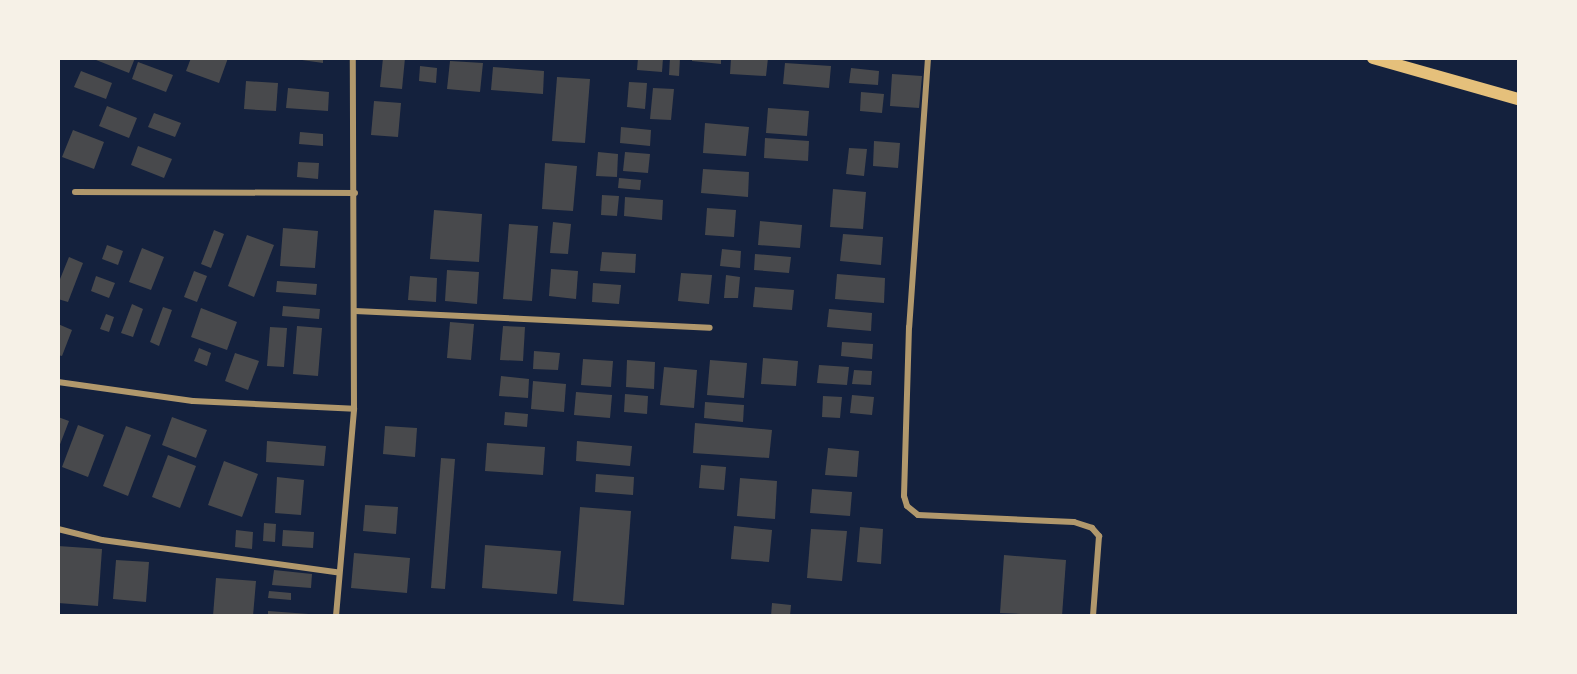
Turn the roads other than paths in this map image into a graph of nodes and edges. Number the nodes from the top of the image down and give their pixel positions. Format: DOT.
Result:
graph roads {
  1 [pos="353,58"];
  2 [pos="928,58"];
  3 [pos="1374,58"];
  4 [pos="1518,99"];
  5 [pos="75,192"];
  6 [pos="355,193"];
  7 [pos="355,311"];
  8 [pos="710,328"];
  9 [pos="58,382"];
  10 [pos="354,409"];
  11 [pos="58,529"];
  12 [pos="337,572"];
  13 [pos="336,615"];
  14 [pos="1093,615"];
  1 -- 6 [label="street"];
  2 -- 14 [label="street"];
  3 -- 4 [label="main road"];
  5 -- 6 [label="street"];
  6 -- 7 [label="street"];
  7 -- 8 [label="street"];
  7 -- 10 [label="street"];
  9 -- 10 [label="street"];
  10 -- 12 [label="street"];
  11 -- 12 [label="street"];
  12 -- 13 [label="street"];
}
